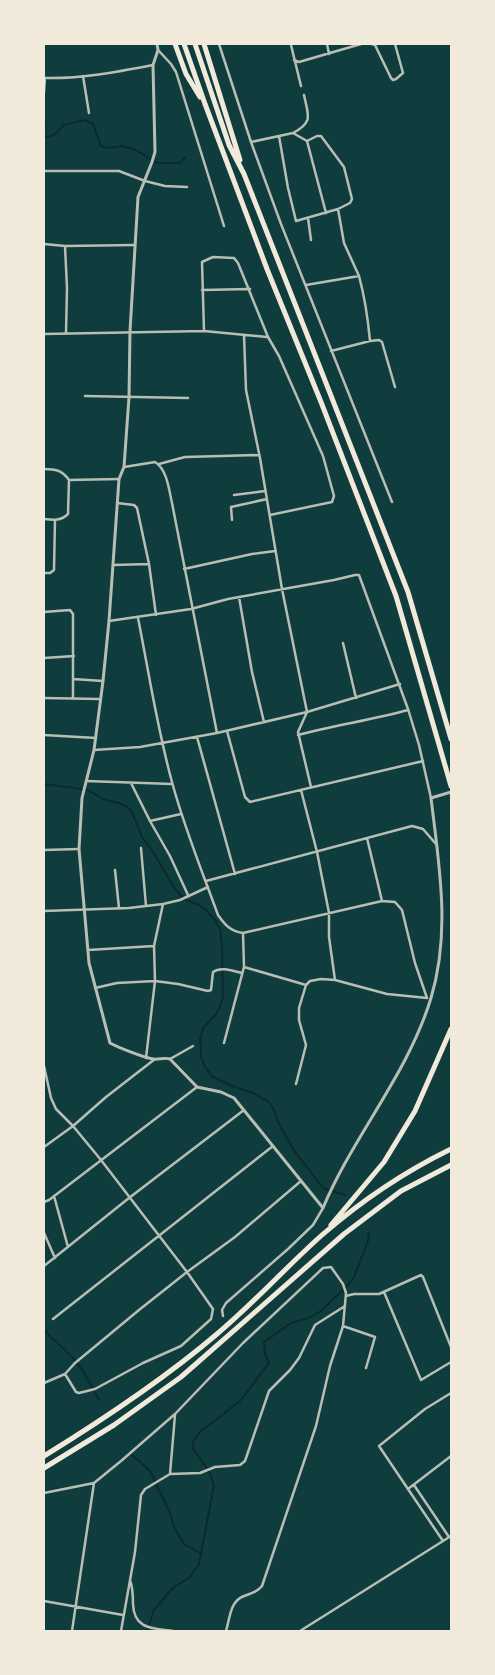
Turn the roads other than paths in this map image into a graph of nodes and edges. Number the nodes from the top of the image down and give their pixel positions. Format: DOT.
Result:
graph roads {
  1 [pos="158,44"];
  2 [pos="175,44"];
  3 [pos="184,44"];
  4 [pos="195,44"];
  5 [pos="204,44"];
  6 [pos="219,44"];
  7 [pos="327,44"];
  8 [pos="361,44"];
  9 [pos="372,44"];
  10 [pos="395,44"];
  11 [pos="291,45"];
  12 [pos="158,50"];
  13 [pos="329,54"];
  14 [pos="294,60"];
  15 [pos="153,65"];
  16 [pos="83,76"];
  17 [pos="45,78"];
  18 [pos="301,86"];
  19 [pos="44,92"];
  20 [pos="304,94"];
  21 [pos="205,104"];
  22 [pos="89,113"];
  23 [pos="293,133"];
  24 [pos="279,136"];
  25 [pos="307,141"];
  26 [pos="251,142"];
  27 [pos="44,171"];
  28 [pos="244,174"];
  29 [pos="145,181"];
  30 [pos="187,187"];
  31 [pos="338,209"];
  32 [pos="326,213"];
  33 [pos="308,218"];
  34 [pos="224,226"];
  35 [pos="311,240"];
  36 [pos="44,244"];
  37 [pos="135,245"];
  38 [pos="65,246"];
  39 [pos="359,276"];
  40 [pos="306,285"];
  41 [pos="250,289"];
  42 [pos="202,290"];
  43 [pos="204,331"];
  44 [pos="130,332"];
  45 [pos="66,333"];
  46 [pos="44,334"];
  47 [pos="244,335"];
  48 [pos="268,337"];
  49 [pos="370,341"];
  50 [pos="331,351"];
  51 [pos="395,387"];
  52 [pos="85,396"];
  53 [pos="129,397"];
  54 [pos="188,398"];
  55 [pos="259,455"];
  56 [pos="159,464"];
  57 [pos="124,466"];
  58 [pos="44,470"];
  59 [pos="119,479"];
  60 [pos="69,480"];
  61 [pos="265,491"];
  62 [pos="234,496"];
  63 [pos="267,499"];
  64 [pos="392,502"];
  65 [pos="117,503"];
  66 [pos="270,515"];
  67 [pos="44,520"];
  68 [pos="55,520"];
  69 [pos="232,520"];
  70 [pos="275,551"];
  71 [pos="149,564"];
  72 [pos="112,565"];
  73 [pos="184,569"];
  74 [pos="44,573"];
  75 [pos="282,589"];
  76 [pos="239,597"];
  77 [pos="191,609"];
  78 [pos="44,612"];
  79 [pos="156,615"];
  80 [pos="138,618"];
  81 [pos="109,621"];
  82 [pos="343,643"];
  83 [pos="74,656"];
  84 [pos="44,658"];
  85 [pos="73,679"];
  86 [pos="103,682"];
  87 [pos="400,684"];
  88 [pos="44,698"];
  89 [pos="73,698"];
  90 [pos="356,698"];
  91 [pos="99,699"];
  92 [pos="408,710"];
  93 [pos="307,712"];
  94 [pos="264,722"];
  95 [pos="227,731"];
  96 [pos="217,733"];
  97 [pos="44,734"];
  98 [pos="298,735"];
  99 [pos="197,737"];
  100 [pos="96,738"];
  101 [pos="451,739"];
  102 [pos="162,743"];
  103 [pos="94,750"];
  104 [pos="422,761"];
  105 [pos="86,781"];
  106 [pos="131,783"];
  107 [pos="172,784"];
  108 [pos="451,786"];
  109 [pos="311,788"];
  110 [pos="301,790"];
  111 [pos="451,792"];
  112 [pos="431,798"];
  113 [pos="181,814"];
  114 [pos="150,821"];
  115 [pos="366,838"];
  116 [pos="437,845"];
  117 [pos="140,848"];
  118 [pos="79,849"];
  119 [pos="44,850"];
  120 [pos="317,852"];
  121 [pos="115,870"];
  122 [pos="235,874"];
  123 [pos="206,881"];
  124 [pos="208,887"];
  125 [pos="189,895"];
  126 [pos="382,901"];
  127 [pos="163,904"];
  128 [pos="146,906"];
  129 [pos="119,908"];
  130 [pos="85,909"];
  131 [pos="44,911"];
  132 [pos="328,913"];
  133 [pos="243,933"];
  134 [pos="154,946"];
  135 [pos="88,950"];
  136 [pos="244,967"];
  137 [pos="242,973"];
  138 [pos="335,980"];
  139 [pos="155,981"];
  140 [pos="306,985"];
  141 [pos="95,988"];
  142 [pos="429,998"];
  143 [pos="451,1029"];
  144 [pos="224,1043"];
  145 [pos="193,1046"];
  146 [pos="146,1058"];
  147 [pos="170,1059"];
  148 [pos="156,1060"];
  149 [pos="44,1066"];
  150 [pos="296,1084"];
  151 [pos="197,1087"];
  152 [pos="244,1110"];
  153 [pos="73,1126"];
  154 [pos="273,1146"];
  155 [pos="44,1147"];
  156 [pos="451,1149"];
  157 [pos="100,1160"];
  158 [pos="451,1165"];
  159 [pos="301,1181"];
  160 [pos="54,1196"];
  161 [pos="129,1198"];
  162 [pos="44,1202"];
  163 [pos="323,1208"];
  164 [pos="44,1233"];
  165 [pos="158,1235"];
  166 [pos="322,1235"];
  167 [pos="68,1247"];
  168 [pos="55,1258"];
  169 [pos="44,1266"];
  170 [pos="187,1272"];
  171 [pos="384,1292"];
  172 [pos="346,1294"];
  173 [pos="345,1306"];
  174 [pos="223,1316"];
  175 [pos="53,1319"];
  176 [pos="343,1326"];
  177 [pos="240,1339"];
  178 [pos="243,1343"];
  179 [pos="451,1347"];
  180 [pos="451,1362"];
  181 [pos="366,1368"];
  182 [pos="65,1374"];
  183 [pos="44,1383"];
  184 [pos="451,1392"];
  185 [pos="175,1414"];
  186 [pos="44,1456"];
  187 [pos="451,1456"];
  188 [pos="44,1468"];
  189 [pos="170,1474"];
  190 [pos="94,1483"];
  191 [pos="414,1485"];
  192 [pos="408,1490"];
  193 [pos="44,1493"];
  194 [pos="450,1536"];
  195 [pos="443,1541"];
  196 [pos="130,1579"];
  197 [pos="44,1601"];
  198 [pos="76,1608"];
  199 [pos="123,1615"];
  200 [pos="72,1631"];
  201 [pos="121,1631"];
  202 [pos="165,1631"];
  203 [pos="173,1631"];
  204 [pos="226,1631"];
  205 [pos="300,1631"];
  1 -- 12 [label="street"];
  2 -- 21 [label="highway"];
  3 -- 21 [label="highway"];
  4 -- 28 [label="highway"];
  5 -- 28 [label="highway"];
  6 -- 26 [label="street"];
  7 -- 13 [label="street"];
  8 -- 13 [label="street"];
  9 -- 10 [label="street"];
  11 -- 14 [label="street"];
  12 -- 15 [label="street"];
  12 -- 34 [label="street"];
  13 -- 14 [label="street"];
  14 -- 18 [label="street"];
  15 -- 16 [label="street"];
  15 -- 29 [label="street"];
  16 -- 17 [label="street"];
  16 -- 22 [label="street"];
  17 -- 19 [label="street"];
  20 -- 23 [label="street"];
  21 -- 108 [label="highway"];
  23 -- 24 [label="street"];
  23 -- 25 [label="street"];
  24 -- 26 [label="street"];
  24 -- 33 [label="street"];
  25 -- 31 [label="street"];
  25 -- 32 [label="street"];
  26 -- 40 [label="street"];
  27 -- 29 [label="street"];
  28 -- 101 [label="highway"];
  29 -- 30 [label="street"];
  29 -- 37 [label="street"];
  31 -- 32 [label="street"];
  31 -- 39 [label="street"];
  32 -- 33 [label="street"];
  33 -- 35 [label="street"];
  36 -- 38 [label="street"];
  37 -- 38 [label="street"];
  37 -- 44 [label="street"];
  38 -- 45 [label="street"];
  39 -- 40 [label="street"];
  39 -- 49 [label="street"];
  40 -- 50 [label="street"];
  41 -- 42 [label="street"];
  41 -- 42 [label="street"];
  41 -- 48 [label="street"];
  42 -- 43 [label="street"];
  43 -- 44 [label="street"];
  43 -- 47 [label="street"];
  44 -- 45 [label="street"];
  44 -- 53 [label="street"];
  45 -- 46 [label="street"];
  47 -- 48 [label="street"];
  47 -- 55 [label="street"];
  48 -- 66 [label="street"];
  49 -- 50 [label="street"];
  49 -- 51 [label="street"];
  50 -- 64 [label="street"];
  52 -- 53 [label="street"];
  53 -- 54 [label="street"];
  53 -- 57 [label="street"];
  55 -- 56 [label="street"];
  55 -- 61 [label="street"];
  56 -- 57 [label="street"];
  56 -- 73 [label="street"];
  57 -- 59 [label="street"];
  58 -- 60 [label="street"];
  59 -- 60 [label="street"];
  59 -- 65 [label="street"];
  60 -- 68 [label="street"];
  61 -- 62 [label="street"];
  61 -- 63 [label="street"];
  63 -- 66 [label="street"];
  63 -- 69 [label="street"];
  65 -- 71 [label="street"];
  65 -- 72 [label="street"];
  66 -- 70 [label="street"];
  67 -- 68 [label="street"];
  68 -- 74 [label="street"];
  70 -- 73 [label="street"];
  70 -- 75 [label="street"];
  71 -- 72 [label="street"];
  71 -- 79 [label="street"];
  72 -- 81 [label="street"];
  73 -- 77 [label="street"];
  75 -- 76 [label="street"];
  75 -- 87 [label="street"];
  75 -- 93 [label="street"];
  76 -- 77 [label="street"];
  76 -- 94 [label="street"];
  77 -- 79 [label="street"];
  77 -- 96 [label="street"];
  78 -- 83 [label="street"];
  79 -- 80 [label="street"];
  80 -- 81 [label="street"];
  80 -- 102 [label="street"];
  81 -- 86 [label="street"];
  82 -- 90 [label="street"];
  83 -- 84 [label="street"];
  83 -- 85 [label="street"];
  85 -- 86 [label="street"];
  85 -- 89 [label="street"];
  86 -- 91 [label="street"];
  87 -- 90 [label="street"];
  87 -- 92 [label="street"];
  88 -- 89 [label="street"];
  89 -- 91 [label="street"];
  90 -- 93 [label="street"];
  91 -- 100 [label="street"];
  92 -- 98 [label="street"];
  92 -- 104 [label="street"];
  93 -- 94 [label="street"];
  93 -- 98 [label="street"];
  94 -- 95 [label="street"];
  95 -- 96 [label="street"];
  95 -- 110 [label="street"];
  96 -- 99 [label="street"];
  97 -- 100 [label="street"];
  98 -- 109 [label="street"];
  99 -- 102 [label="street"];
  99 -- 122 [label="street"];
  100 -- 103 [label="street"];
  102 -- 103 [label="street"];
  102 -- 107 [label="street"];
  103 -- 105 [label="street"];
  104 -- 109 [label="street"];
  104 -- 112 [label="street"];
  105 -- 106 [label="street"];
  105 -- 118 [label="street"];
  106 -- 107 [label="street"];
  106 -- 114 [label="street"];
  107 -- 113 [label="street"];
  109 -- 110 [label="street"];
  110 -- 120 [label="street"];
  111 -- 112 [label="street"];
  112 -- 116 [label="street"];
  113 -- 114 [label="street"];
  113 -- 123 [label="street"];
  114 -- 125 [label="street"];
  115 -- 116 [label="street"];
  115 -- 120 [label="street"];
  115 -- 126 [label="street"];
  116 -- 142 [label="street"];
  117 -- 128 [label="street"];
  118 -- 119 [label="street"];
  118 -- 130 [label="street"];
  120 -- 122 [label="street"];
  120 -- 132 [label="street"];
  121 -- 129 [label="street"];
  122 -- 123 [label="street"];
  123 -- 124 [label="street"];
  124 -- 125 [label="street"];
  124 -- 133 [label="street"];
  125 -- 127 [label="street"];
  126 -- 132 [label="street"];
  126 -- 142 [label="street"];
  127 -- 128 [label="street"];
  127 -- 134 [label="street"];
  128 -- 129 [label="street"];
  129 -- 130 [label="street"];
  130 -- 131 [label="street"];
  130 -- 135 [label="street"];
  132 -- 133 [label="street"];
  132 -- 138 [label="street"];
  133 -- 136 [label="street"];
  134 -- 135 [label="street"];
  134 -- 139 [label="street"];
  135 -- 141 [label="street"];
  136 -- 137 [label="street"];
  136 -- 140 [label="street"];
  137 -- 139 [label="street"];
  137 -- 144 [label="street"];
  138 -- 140 [label="street"];
  138 -- 142 [label="street"];
  139 -- 141 [label="street"];
  139 -- 146 [label="street"];
  140 -- 150 [label="street"];
  141 -- 146 [label="street"];
  142 -- 163 [label="street"];
  143 -- 166 [label="highway"];
  145 -- 147 [label="street"];
  146 -- 148 [label="street"];
  147 -- 148 [label="street"];
  147 -- 151 [label="street"];
  148 -- 153 [label="street"];
  149 -- 153 [label="street"];
  151 -- 152 [label="street"];
  151 -- 157 [label="street"];
  152 -- 154 [label="street"];
  152 -- 161 [label="street"];
  153 -- 155 [label="street"];
  153 -- 157 [label="street"];
  154 -- 159 [label="street"];
  154 -- 165 [label="street"];
  156 -- 166 [label="highway"];
  157 -- 160 [label="street"];
  157 -- 161 [label="street"];
  158 -- 188 [label="highway"];
  159 -- 163 [label="street"];
  159 -- 170 [label="street"];
  160 -- 162 [label="street"];
  160 -- 167 [label="street"];
  161 -- 165 [label="street"];
  161 -- 167 [label="street"];
  163 -- 174 [label="street"];
  164 -- 168 [label="street"];
  165 -- 170 [label="street"];
  165 -- 175 [label="street"];
  166 -- 186 [label="highway"];
  167 -- 168 [label="street"];
  168 -- 169 [label="street"];
  170 -- 182 [label="street"];
  170 -- 182 [label="street"];
  171 -- 172 [label="street"];
  171 -- 179 [label="street"];
  171 -- 180 [label="street"];
  172 -- 173 [label="street"];
  172 -- 178 [label="street"];
  173 -- 176 [label="street"];
  173 -- 189 [label="street"];
  176 -- 181 [label="street"];
  176 -- 204 [label="street"];
  177 -- 178 [label="street"];
  178 -- 185 [label="street"];
  182 -- 183 [label="street"];
  184 -- 192 [label="street"];
  185 -- 189 [label="street"];
  185 -- 190 [label="street"];
  187 -- 191 [label="street"];
  189 -- 196 [label="street"];
  190 -- 193 [label="street"];
  190 -- 198 [label="street"];
  191 -- 192 [label="street"];
  191 -- 194 [label="street"];
  192 -- 195 [label="street"];
  194 -- 195 [label="street"];
  195 -- 205 [label="street"];
  196 -- 199 [label="street"];
  196 -- 202 [label="street"];
  197 -- 198 [label="street"];
  198 -- 199 [label="street"];
  198 -- 200 [label="street"];
  199 -- 201 [label="street"];
  202 -- 203 [label="street"];
}
